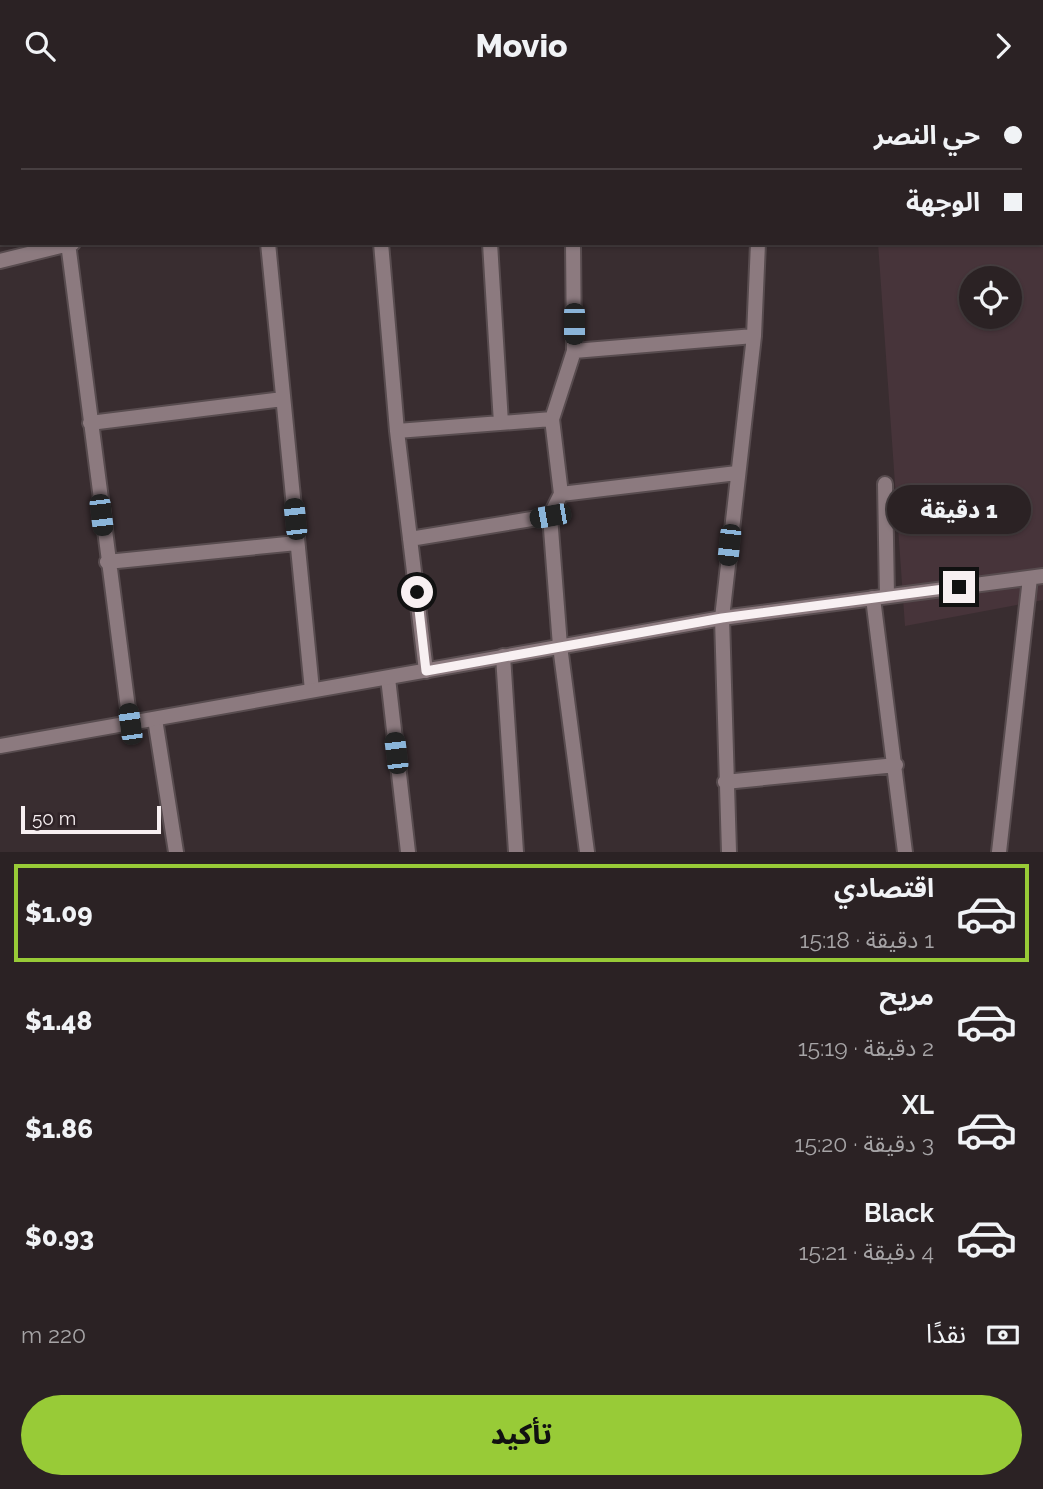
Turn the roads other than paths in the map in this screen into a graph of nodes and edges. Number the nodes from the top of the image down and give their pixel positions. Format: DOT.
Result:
graph roads {
  1 [pos="66,245"];
  2 [pos="70,245"];
  3 [pos="268,245"];
  4 [pos="381,245"];
  5 [pos="490,245"];
  6 [pos="573,245"];
  7 [pos="758,245"];
  8 [pos="0,261"];
  9 [pos="754,337"];
  10 [pos="574,351"];
  11 [pos="283,399"];
  12 [pos="552,419"];
  13 [pos="90,423"];
  14 [pos="501,423"];
  15 [pos="397,431"];
  16 [pos="737,473"];
  17 [pos="885,484"];
  18 [pos="561,494"];
  19 [pos="550,516"];
  20 [pos="410,540"];
  21 [pos="297,543"];
  22 [pos="107,562"];
  23 [pos="1036,577"];
  24 [pos="880,597"];
  25 [pos="722,618"];
  26 [pos="560,646"];
  27 [pos="503,656"];
  28 [pos="426,671"];
  29 [pos="387,678"];
  30 [pos="312,690"];
  31 [pos="155,719"];
  32 [pos="130,724"];
  33 [pos="0,746"];
  34 [pos="896,765"];
  35 [pos="725,782"];
  36 [pos="176,852"];
  37 [pos="408,852"];
  38 [pos="516,852"];
  39 [pos="587,852"];
  40 [pos="729,852"];
  41 [pos="905,852"];
  42 [pos="999,852"];
  1 -- 8 [label="street"];
  2 -- 13 [label="street"];
  3 -- 11 [label="street"];
  4 -- 15 [label="street"];
  5 -- 14 [label="street"];
  6 -- 10 [label="street"];
  7 -- 9 [label="street"];
  9 -- 10 [label="street"];
  9 -- 16 [label="street"];
  10 -- 12 [label="street"];
  11 -- 13 [label="street"];
  11 -- 21 [label="street"];
  12 -- 14 [label="street"];
  12 -- 18 [label="street"];
  13 -- 22 [label="street"];
  14 -- 15 [label="street"];
  15 -- 20 [label="street"];
  16 -- 18 [label="street"];
  16 -- 25 [label="street"];
  17 -- 24 [label="street"];
  18 -- 19 [label="street"];
  19 -- 20 [label="street"];
  19 -- 26 [label="street"];
  20 -- 28 [label="street"];
  21 -- 22 [label="street"];
  21 -- 30 [label="street"];
  22 -- 32 [label="street"];
  23 -- 24 [label="street"];
  23 -- 42 [label="street"];
  24 -- 25 [label="street"];
  24 -- 34 [label="street"];
  25 -- 26 [label="street"];
  25 -- 35 [label="street"];
  26 -- 27 [label="street"];
  26 -- 39 [label="street"];
  27 -- 28 [label="street"];
  27 -- 38 [label="street"];
  28 -- 29 [label="street"];
  29 -- 30 [label="street"];
  29 -- 37 [label="street"];
  30 -- 31 [label="street"];
  31 -- 32 [label="street"];
  31 -- 36 [label="street"];
  32 -- 33 [label="street"];
  34 -- 35 [label="street"];
  34 -- 41 [label="street"];
  35 -- 40 [label="street"];
}
